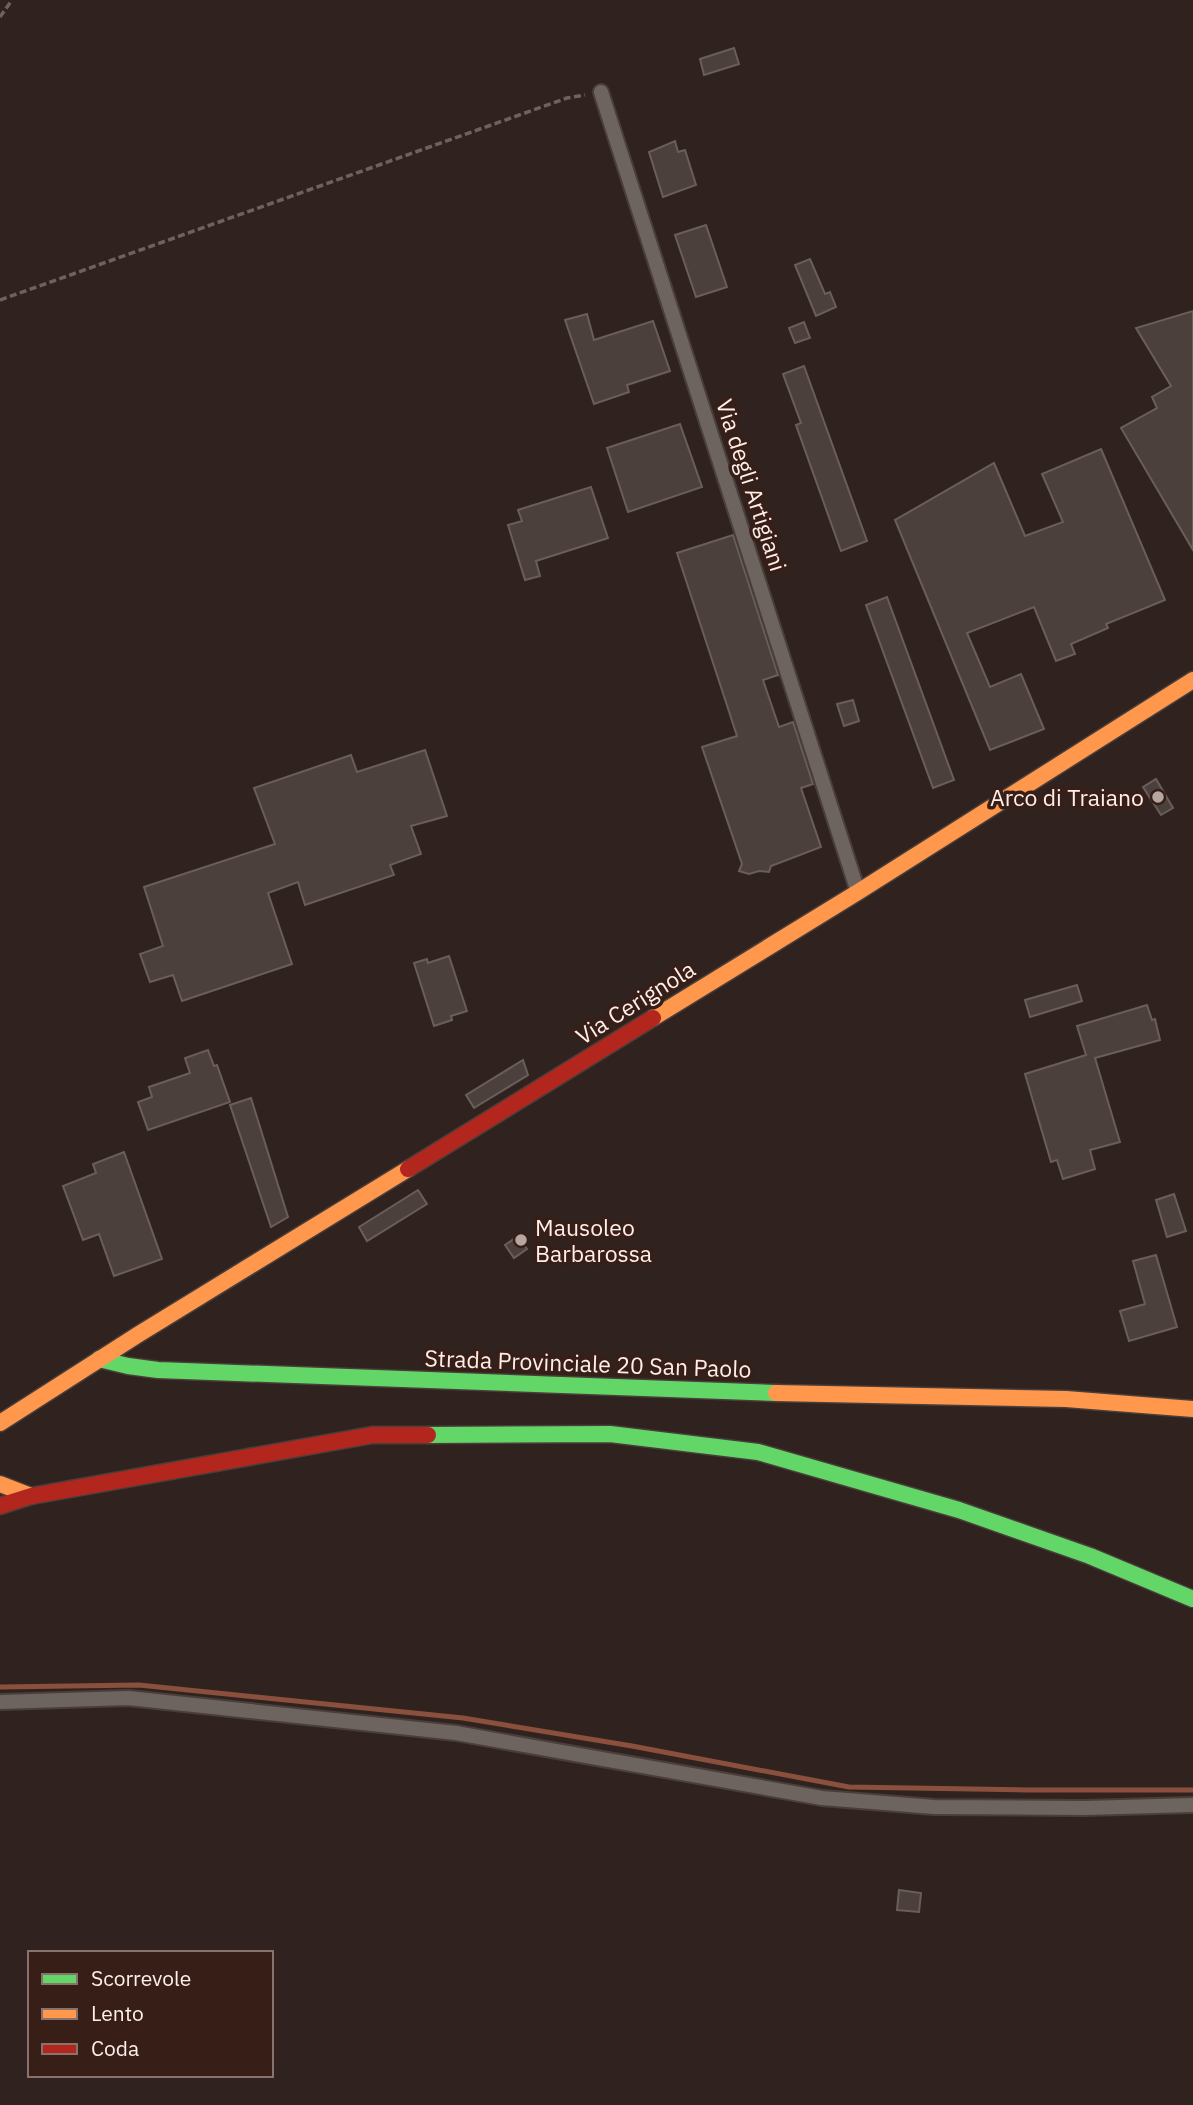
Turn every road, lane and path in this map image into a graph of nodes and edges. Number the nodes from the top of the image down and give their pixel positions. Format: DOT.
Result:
graph roads {
  1 [pos="12,0"];
  2 [pos="0,17"];
  3 [pos="601,92"];
  4 [pos="0,300"];
  5 [pos="1193,680"];
  6 [pos="858,892"];
  7 [pos="99,1359"];
  8 [pos="1193,1409"];
  9 [pos="0,1423"];
  10 [pos="0,1484"];
  11 [pos="31,1496"];
  12 [pos="0,1506"];
  13 [pos="1193,1599"];
  14 [pos="0,1702"];
  15 [pos="1193,1805"];
  1 -- 2 [label="path"];
  3 -- 4 [label="path"];
  3 -- 6 [label="street, Via degli Artigiani"];
  5 -- 6 [label="street, Via Cerignola"];
  6 -- 7 [label="street, Via Cerignola"];
  7 -- 8 [label="street, Strada Provinciale 20 San Paolo"];
  7 -- 9 [label="street"];
  10 -- 11 [label="street"];
  11 -- 12 [label="street"];
  11 -- 13 [label="street"];
  14 -- 15 [label="street"];
}
